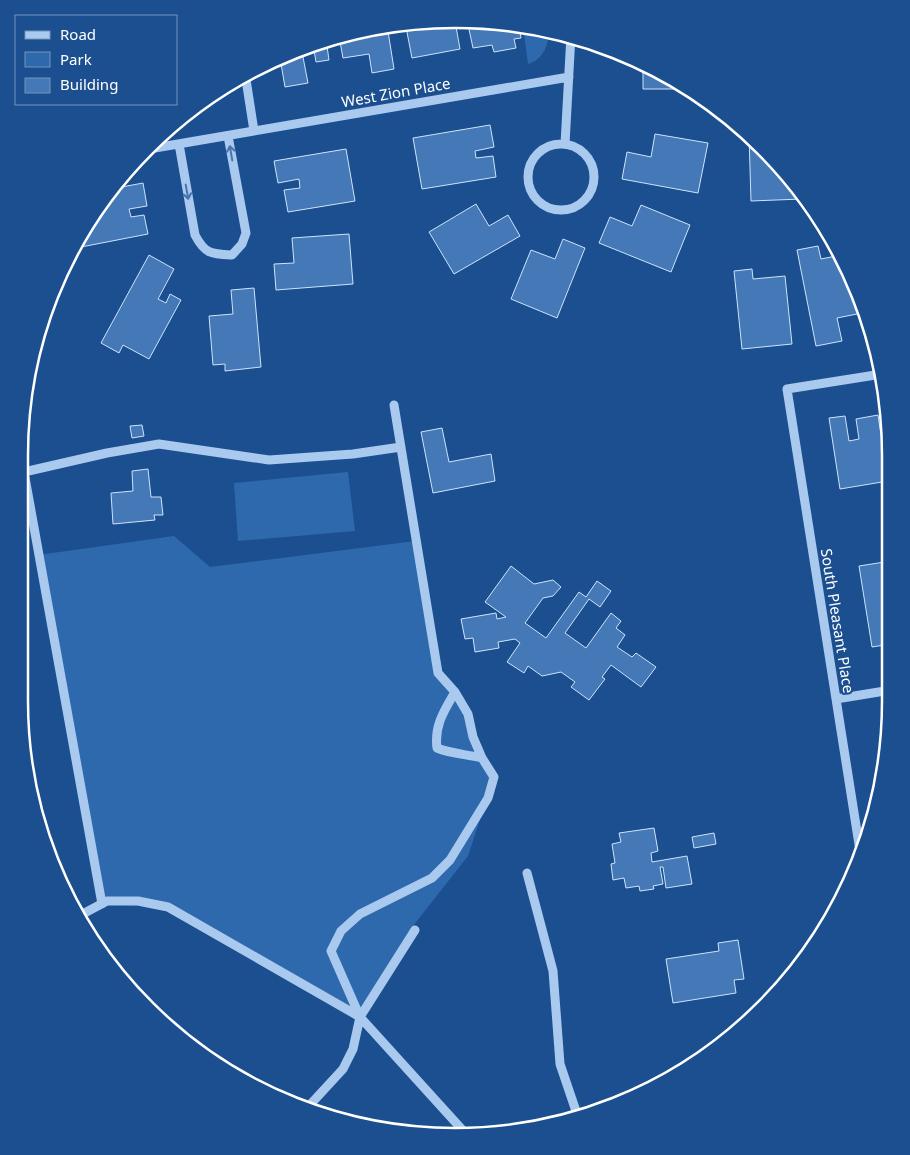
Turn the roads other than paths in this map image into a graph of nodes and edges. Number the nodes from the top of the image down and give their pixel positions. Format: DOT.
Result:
graph roads {
  1 [pos="571,43"];
  2 [pos="569,77"];
  3 [pos="246,82"];
  4 [pos="254,131"];
  5 [pos="228,136"];
  6 [pos="179,144"];
  7 [pos="564,144"];
  8 [pos="159,147"];
  9 [pos="875,375"];
  10 [pos="394,404"];
  11 [pos="401,447"];
  12 [pos="28,471"];
  13 [pos="28,504"];
  14 [pos="882,691"];
  15 [pos="455,692"];
  16 [pos="836,699"];
  17 [pos="482,758"];
  18 [pos="858,841"];
  19 [pos="526,873"];
  20 [pos="102,904"];
  21 [pos="85,913"];
  22 [pos="415,930"];
  23 [pos="360,1017"];
  24 [pos="312,1103"];
  25 [pos="576,1110"];
  26 [pos="460,1128"];
  1 -- 2 [label="street"];
  2 -- 4 [label="street, West Zion Place"];
  2 -- 7 [label="street"];
  3 -- 4 [label="street"];
  4 -- 5 [label="street, West Zion Place"];
  5 -- 6 [label="street, West Zion Place"];
  6 -- 5 [label="street, one-way"];
  6 -- 8 [label="street, West Zion Place"];
  7 -- 7 [label="street"];
  9 -- 16 [label="street, South Pleasant Place"];
  10 -- 11 [label="street"];
  11 -- 12 [label="street"];
  11 -- 15 [label="street"];
  13 -- 20 [label="street"];
  14 -- 16 [label="street"];
  15 -- 17 [label="street"];
  15 -- 17 [label="street"];
  16 -- 18 [label="street, South Pleasant Place"];
  17 -- 23 [label="street"];
  19 -- 25 [label="street"];
  20 -- 21 [label="street"];
  20 -- 23 [label="street"];
  22 -- 23 [label="street"];
  23 -- 24 [label="street"];
  23 -- 26 [label="street"];
}
